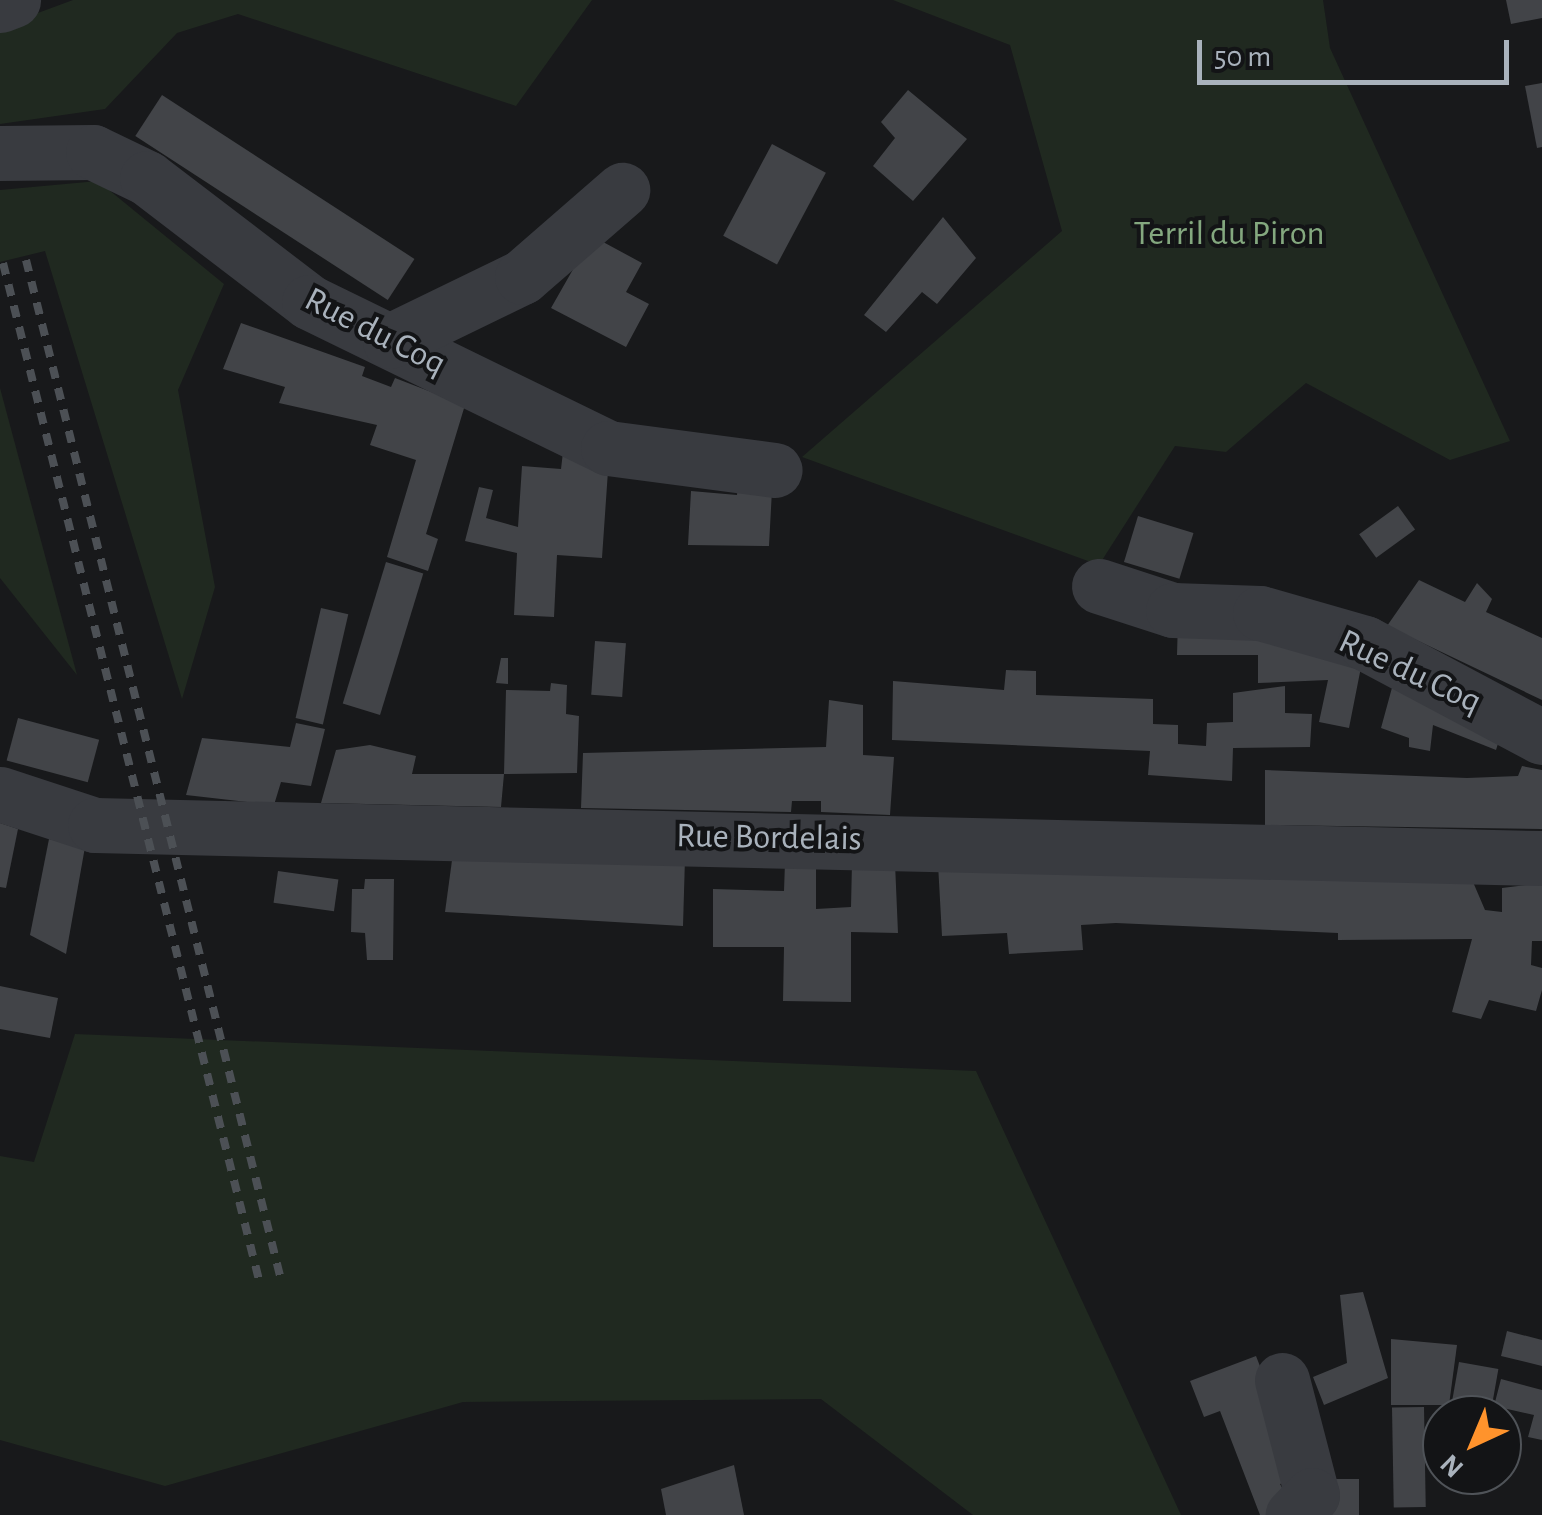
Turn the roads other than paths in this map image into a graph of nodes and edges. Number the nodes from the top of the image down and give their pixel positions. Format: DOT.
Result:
graph roads {
  1 [pos="14,0"];
  2 [pos="0,6"];
  3 [pos="0,153"];
  4 [pos="622,190"];
  5 [pos="390,341"];
  6 [pos="775,470"];
  7 [pos="1099,586"];
  8 [pos="1542,737"];
  9 [pos="0,794"];
  10 [pos="1542,858"];
  11 [pos="1282,1380"];
  12 [pos="1292,1515"];
  1 -- 2 [label="street"];
  3 -- 5 [label="street, Rue du Coq"];
  4 -- 5 [label="street"];
  5 -- 6 [label="street, Rue du Coq"];
  7 -- 8 [label="street, Rue du Coq"];
  9 -- 10 [label="street, Rue Bordelais"];
  11 -- 12 [label="street"];
}
